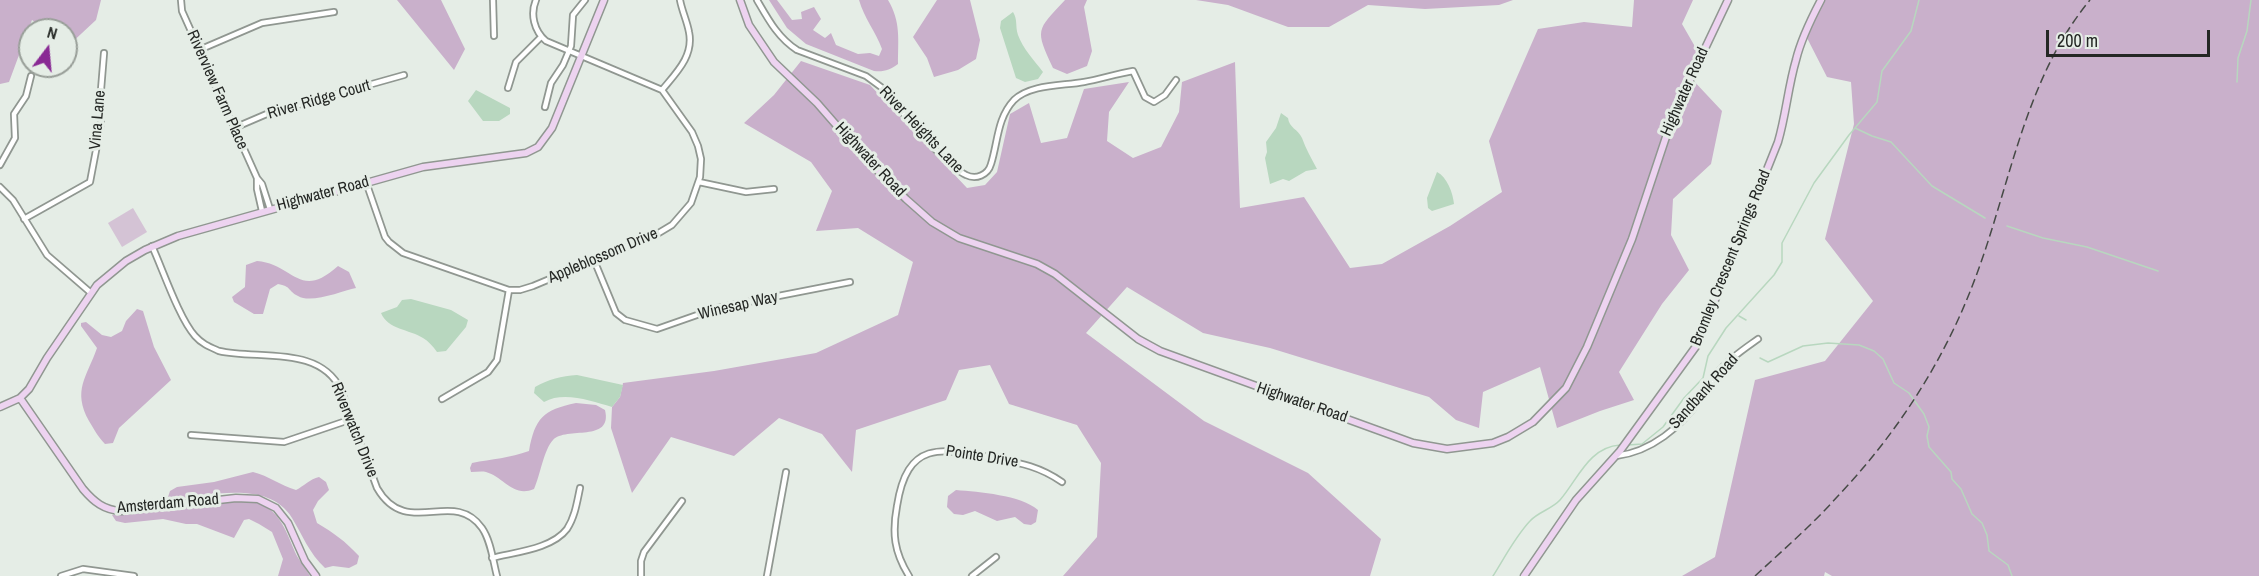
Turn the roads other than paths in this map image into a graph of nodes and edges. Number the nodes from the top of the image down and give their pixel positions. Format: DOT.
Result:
graph roads {
  1 [pos="181,0"];
  2 [pos="493,0"];
  3 [pos="536,0"];
  4 [pos="585,0"];
  5 [pos="604,0"];
  6 [pos="680,0"];
  7 [pos="740,0"];
  8 [pos="757,0"];
  9 [pos="1728,0"];
  10 [pos="1821,0"];
  11 [pos="334,12"];
  12 [pos="494,36"];
  13 [pos="541,37"];
  14 [pos="199,50"];
  15 [pos="569,51"];
  16 [pos="104,53"];
  17 [pos="581,56"];
  18 [pos="404,75"];
  19 [pos="30,78"];
  20 [pos="1176,80"];
  21 [pos="508,88"];
  22 [pos="662,90"];
  23 [pos="545,107"];
  24 [pos="234,128"];
  25 [pos="0,165"];
  26 [pos="366,182"];
  27 [pos="699,182"];
  28 [pos="0,187"];
  29 [pos="774,189"];
  30 [pos="266,210"];
  31 [pos="24,219"];
  32 [pos="152,246"];
  33 [pos="594,260"];
  34 [pos="849,282"];
  35 [pos="509,290"];
  36 [pos="91,293"];
  37 [pos="1758,339"];
  38 [pos="20,398"];
  39 [pos="442,399"];
  40 [pos="0,407"];
  41 [pos="352,419"];
  42 [pos="190,435"];
  43 [pos="1618,454"];
  44 [pos="786,472"];
  45 [pos="1062,482"];
  46 [pos="580,488"];
  47 [pos="682,501"];
  48 [pos="996,557"];
  49 [pos="492,558"];
  50 [pos="61,576"];
  51 [pos="134,576"];
  52 [pos="316,576"];
  53 [pos="497,576"];
  54 [pos="641,576"];
  55 [pos="767,576"];
  56 [pos="909,576"];
  57 [pos="972,576"];
  58 [pos="1524,576"];
  1 -- 14 [label="street, Riverview Farm Place"];
  2 -- 12 [label="street"];
  3 -- 13 [label="street"];
  4 -- 15 [label="street"];
  5 -- 17 [label="street, Highwater Road"];
  6 -- 22 [label="street"];
  7 -- 9 [label="street, Highwater Road"];
  8 -- 20 [label="street, River Heights Lane"];
  10 -- 43 [label="street, Bromley Crescent Springs Road"];
  11 -- 14 [label="street"];
  13 -- 15 [label="street"];
  13 -- 21 [label="street"];
  14 -- 24 [label="street, Riverview Farm Place"];
  15 -- 17 [label="street"];
  15 -- 23 [label="street"];
  16 -- 31 [label="street, Vina Lane"];
  17 -- 22 [label="street"];
  17 -- 26 [label="street, Highwater Road"];
  18 -- 24 [label="street, River Ridge Court"];
  19 -- 25 [label="street"];
  22 -- 27 [label="street, Appleblossom Drive"];
  24 -- 30 [label="street, Riverview Farm Place"];
  26 -- 30 [label="street, Highwater Road"];
  26 -- 35 [label="street"];
  27 -- 29 [label="street"];
  27 -- 33 [label="street, Appleblossom Drive"];
  28 -- 31 [label="street"];
  30 -- 32 [label="street, Highwater Road"];
  31 -- 36 [label="street"];
  32 -- 36 [label="street, Highwater Road"];
  32 -- 41 [label="street, Riverwatch Drive"];
  33 -- 34 [label="street, Winesap Way"];
  33 -- 35 [label="street, Appleblossom Drive"];
  35 -- 39 [label="street"];
  36 -- 38 [label="street, Highwater Road"];
  37 -- 43 [label="street, Sandbank Road"];
  38 -- 40 [label="street"];
  38 -- 52 [label="street, Amsterdam Road"];
  41 -- 42 [label="street"];
  41 -- 49 [label="street, Riverwatch Drive"];
  43 -- 58 [label="street, Bromley Crescent Springs Road"];
  44 -- 55 [label="street"];
  45 -- 56 [label="street, Pointe Drive"];
  46 -- 49 [label="street"];
  47 -- 54 [label="street"];
  48 -- 57 [label="street"];
  49 -- 53 [label="street, Riverwatch Drive"];
  50 -- 51 [label="street"];
}
